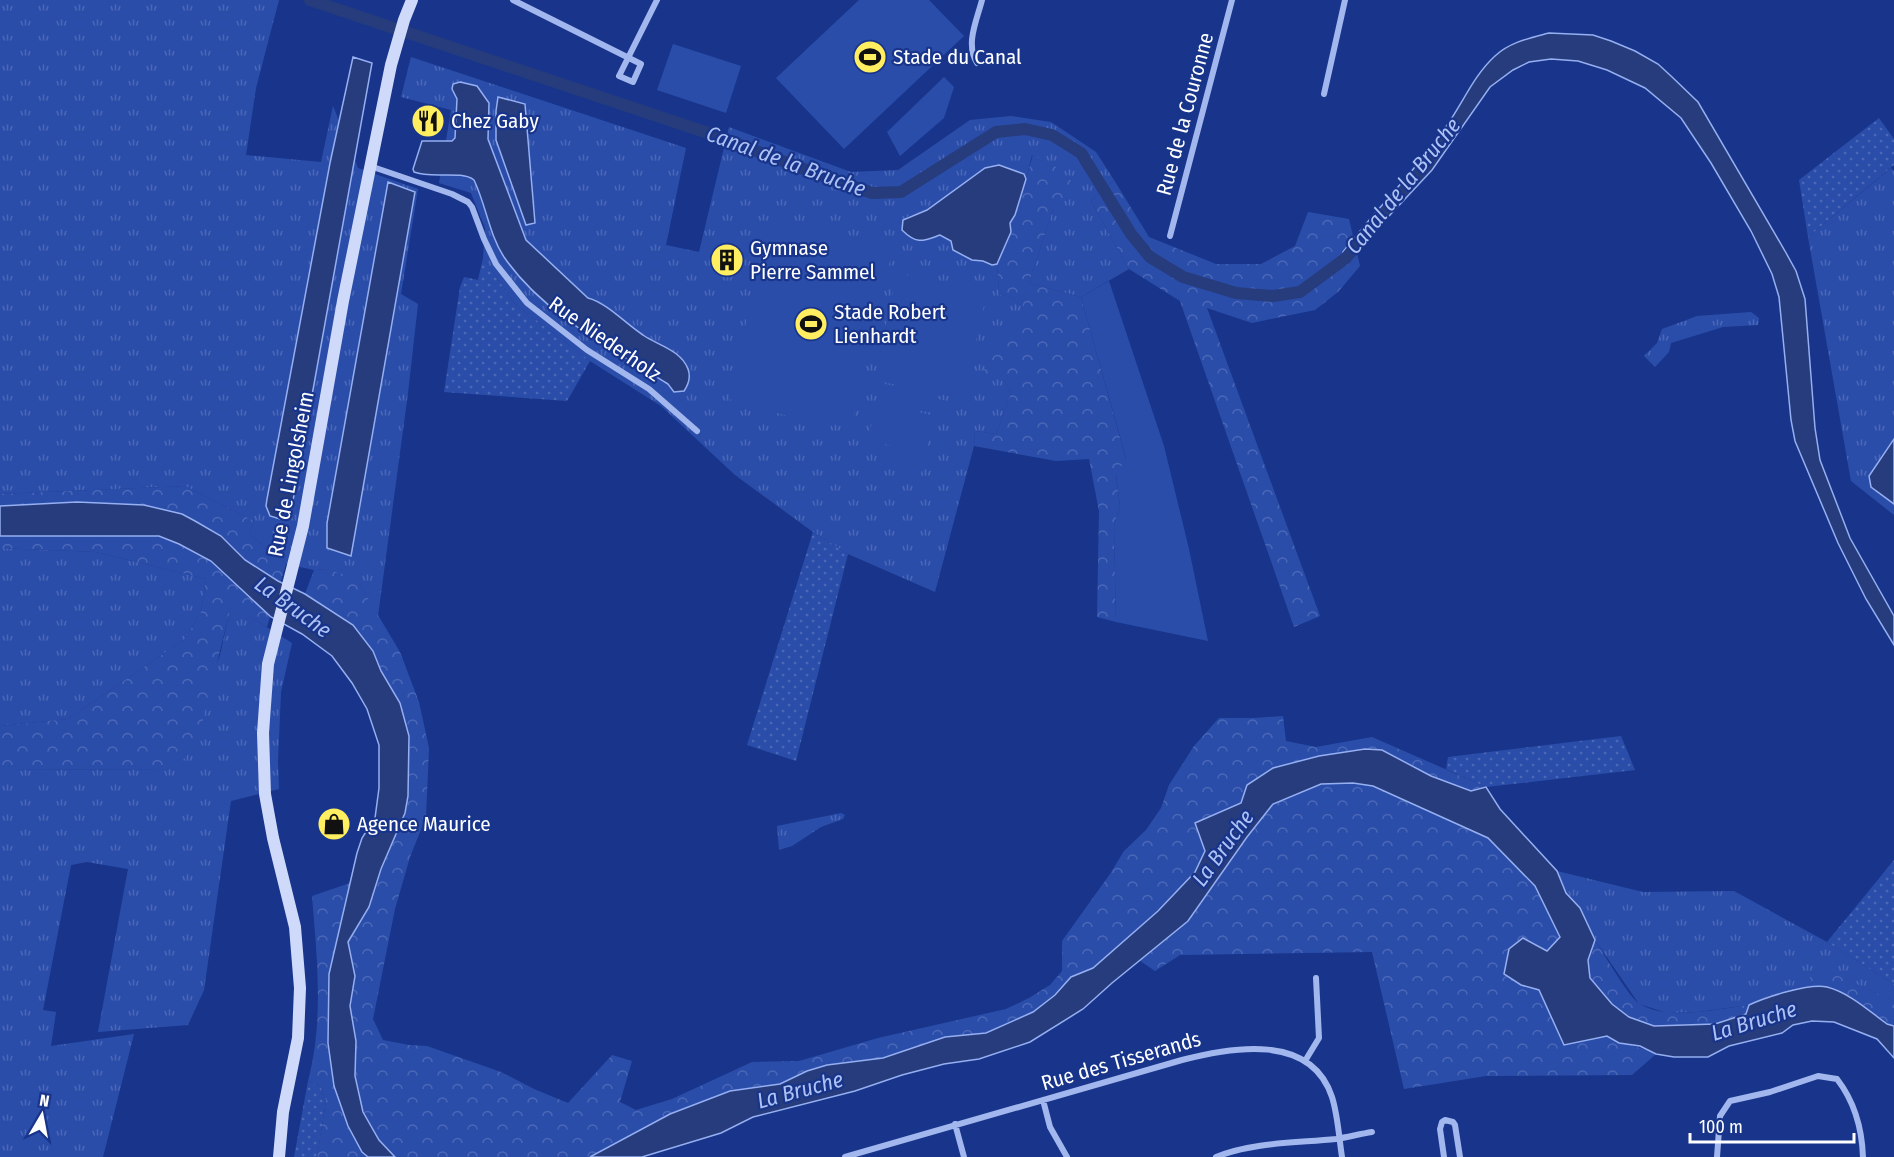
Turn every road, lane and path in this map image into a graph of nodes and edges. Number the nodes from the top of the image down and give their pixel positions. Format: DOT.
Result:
graph roads {
  1 [pos="412,0"];
  2 [pos="513,0"];
  3 [pos="657,0"];
  4 [pos="982,0"];
  5 [pos="1232,0"];
  6 [pos="1345,0"];
  7 [pos="977,63"];
  8 [pos="1324,94"];
  9 [pos="369,165"];
  10 [pos="1170,236"];
  11 [pos="697,431"];
  12 [pos="1316,978"];
  13 [pos="1305,1061"];
  14 [pos="1043,1100"];
  15 [pos="955,1124"];
  16 [pos="1372,1132"];
  17 [pos="1339,1138"];
  18 [pos="279,1157"];
  19 [pos="844,1157"];
  20 [pos="964,1157"];
  21 [pos="1067,1157"];
  22 [pos="1216,1157"];
  23 [pos="1342,1157"];
  24 [pos="1444,1157"];
  25 [pos="1460,1157"];
  26 [pos="1717,1157"];
  27 [pos="1863,1157"];
  1 -- 9 [label="main road, Rue de Lingolsheim"];
  2 -- 3 [label="street"];
  4 -- 7 [label="street"];
  5 -- 10 [label="street, Rue de la Couronne"];
  6 -- 8 [label="street"];
  9 -- 11 [label="street, Rue Niederholz"];
  9 -- 18 [label="main road, Rue de Lingolsheim"];
  12 -- 13 [label="street"];
  13 -- 14 [label="street, Rue des Tisserands"];
  13 -- 17 [label="street, Rue des Tisserands"];
  14 -- 15 [label="street, Rue des Tisserands"];
  14 -- 21 [label="street"];
  15 -- 19 [label="street, Rue des Tisserands"];
  15 -- 20 [label="street"];
  16 -- 17 [label="street"];
  17 -- 22 [label="street"];
  17 -- 23 [label="street, Rue des Tisserands"];
  24 -- 25 [label="street"];
  26 -- 27 [label="street"];
}
